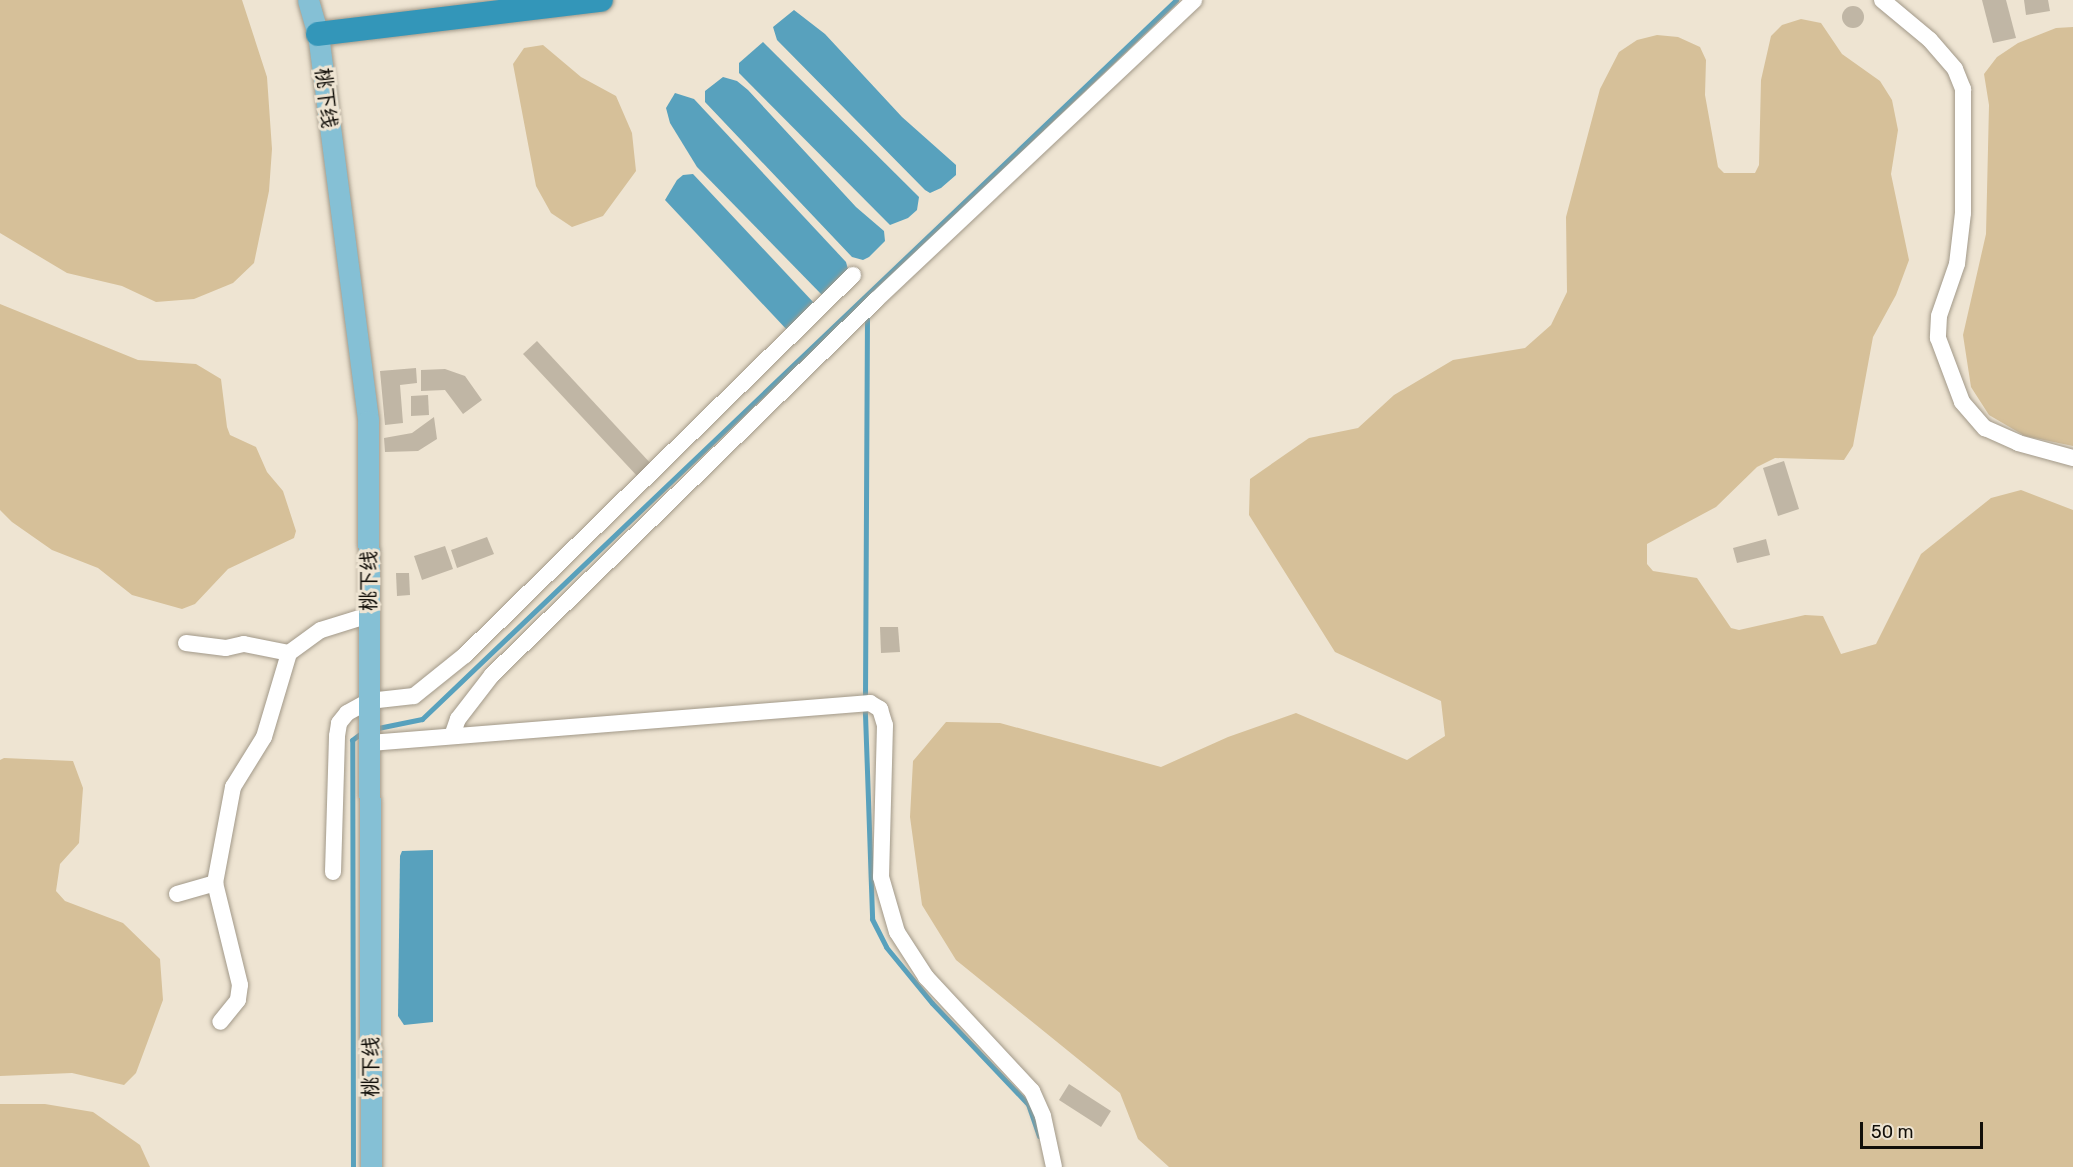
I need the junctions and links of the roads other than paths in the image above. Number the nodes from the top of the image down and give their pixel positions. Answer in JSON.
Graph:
{"nodes":[{"id":1,"x":308,"y":0,"type":"edge"},
{"id":2,"x":601,"y":0,"type":"edge"},
{"id":3,"x":1194,"y":0,"type":"edge"},
{"id":4,"x":1882,"y":0,"type":"edge"},
{"id":5,"x":318,"y":34,"type":"junction"},
{"id":6,"x":853,"y":275,"type":"dead end"},
{"id":7,"x":2073,"y":458,"type":"edge"},
{"id":8,"x":369,"y":615,"type":"junction"},
{"id":9,"x":186,"y":643,"type":"dead end"},
{"id":10,"x":289,"y":653,"type":"junction"},
{"id":11,"x":369,"y":701,"type":"junction"},
{"id":12,"x":452,"y":736,"type":"junction"},
{"id":13,"x":370,"y":743,"type":"junction"},
{"id":14,"x":333,"y":872,"type":"dead end"},
{"id":15,"x":215,"y":883,"type":"junction"},
{"id":16,"x":177,"y":894,"type":"dead end"},
{"id":17,"x":220,"y":1022,"type":"dead end"},
{"id":18,"x":371,"y":1167,"type":"edge"},
{"id":19,"x":1054,"y":1167,"type":"edge"}],
"edges":[{"from":1,"to":5,"type":"main road","name":"桃下线"},
{"from":2,"to":5,"type":"highway"},
{"from":3,"to":12,"type":"street"},
{"from":4,"to":7,"type":"street"},
{"from":5,"to":8,"type":"main road","name":"桃下线"},
{"from":6,"to":11,"type":"street"},
{"from":8,"to":10,"type":"street"},
{"from":8,"to":11,"type":"main road","name":"桃下线"},
{"from":9,"to":10,"type":"street"},
{"from":10,"to":15,"type":"street"},
{"from":11,"to":13,"type":"main road","name":"桃下线"},
{"from":11,"to":14,"type":"street"},
{"from":12,"to":13,"type":"street"},
{"from":12,"to":19,"type":"street"},
{"from":13,"to":18,"type":"main road","name":"桃下线"},
{"from":15,"to":16,"type":"street"},
{"from":15,"to":17,"type":"street"}]}
